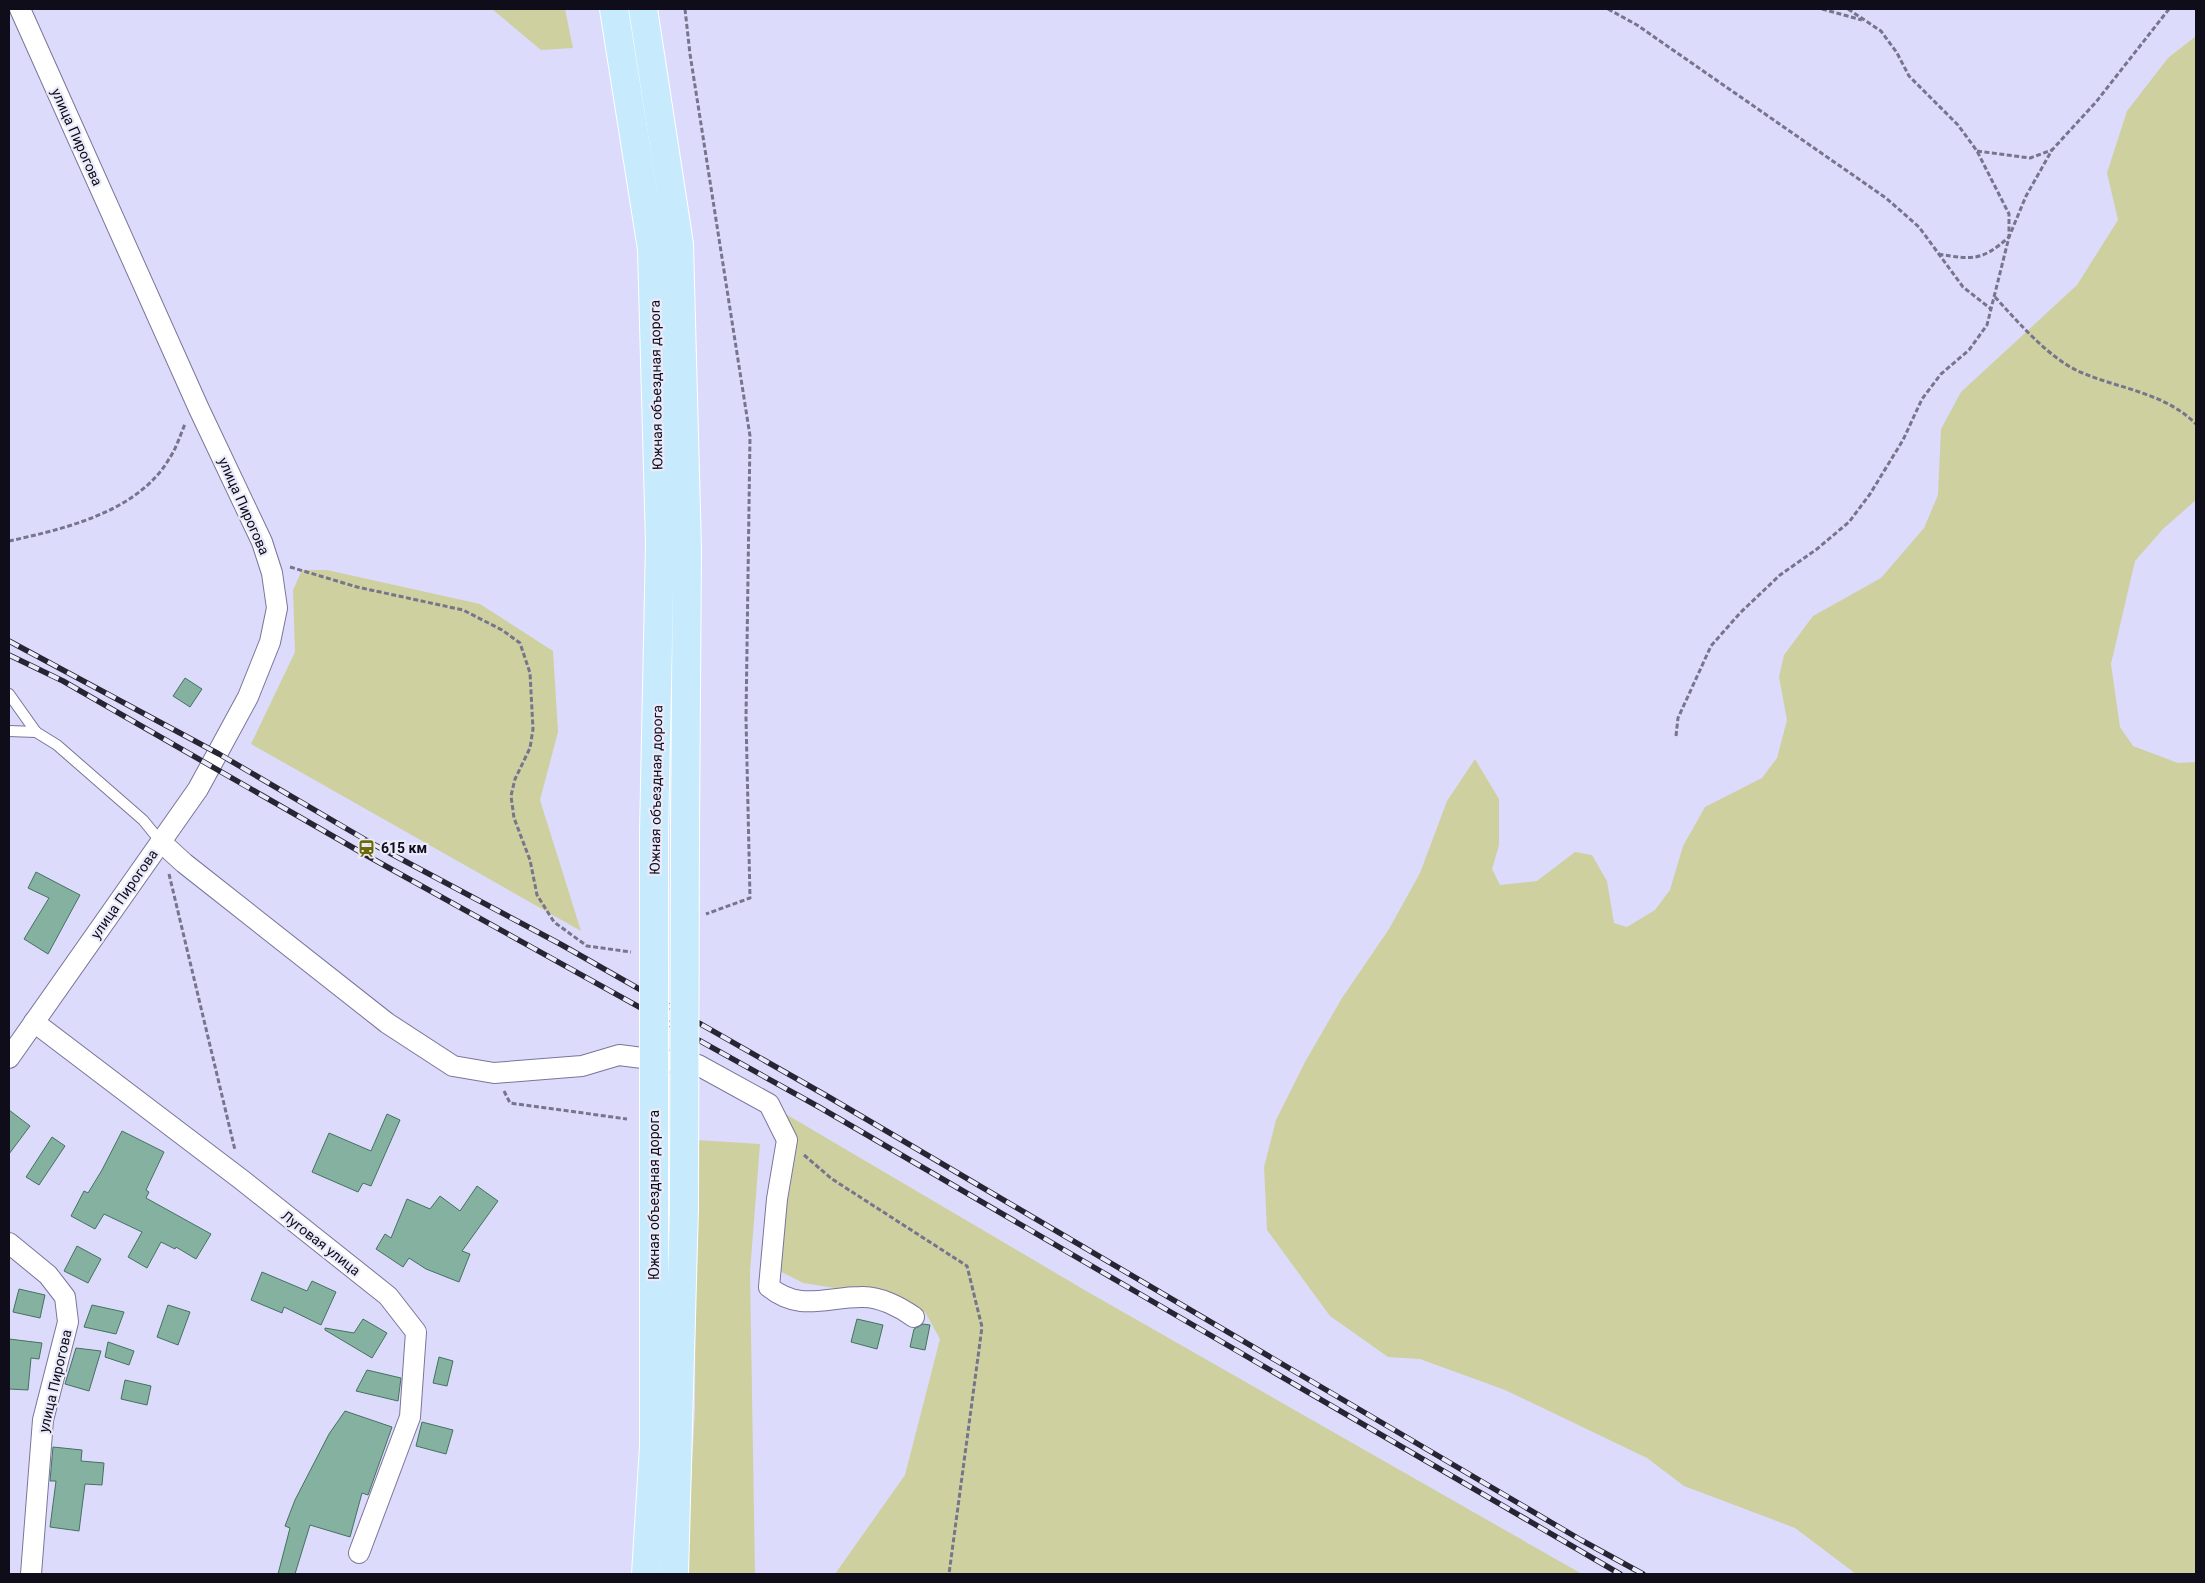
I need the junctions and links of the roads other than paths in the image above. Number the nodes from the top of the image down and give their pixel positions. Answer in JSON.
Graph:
{"nodes":[{"id":1,"x":20,"y":9,"type":"edge"},
{"id":2,"x":614,"y":9,"type":"edge"},
{"id":3,"x":643,"y":9,"type":"edge"},
{"id":4,"x":9,"y":694,"type":"edge"},
{"id":5,"x":9,"y":731,"type":"edge"},
{"id":6,"x":36,"y":732,"type":"junction"},
{"id":7,"x":161,"y":842,"type":"junction"},
{"id":8,"x":34,"y":1022,"type":"junction"},
{"id":9,"x":9,"y":1058,"type":"edge"},
{"id":10,"x":9,"y":1243,"type":"edge"},
{"id":11,"x":914,"y":1317,"type":"dead end"},
{"id":12,"x":359,"y":1554,"type":"dead end"},
{"id":13,"x":31,"y":1574,"type":"edge"},
{"id":14,"x":646,"y":1574,"type":"edge"},
{"id":15,"x":674,"y":1574,"type":"edge"}],
"edges":[{"from":1,"to":7,"type":"street","name":"улица Пирогова"},
{"from":2,"to":14,"type":"main road","name":"Южная объездная дорога","bridge":true},
{"from":3,"to":15,"type":"main road","name":"Южная объездная дорога","bridge":true},
{"from":4,"to":6,"type":"lane"},
{"from":5,"to":6,"type":"lane"},
{"from":6,"to":7,"type":"lane"},
{"from":7,"to":8,"type":"street","name":"улица Пирогова"},
{"from":7,"to":11,"type":"street"},
{"from":8,"to":9,"type":"street","name":"улица Пирогова"},
{"from":8,"to":12,"type":"street","name":"Луговая улица"},
{"from":10,"to":13,"type":"street","name":"улица Пирогова"}]}
